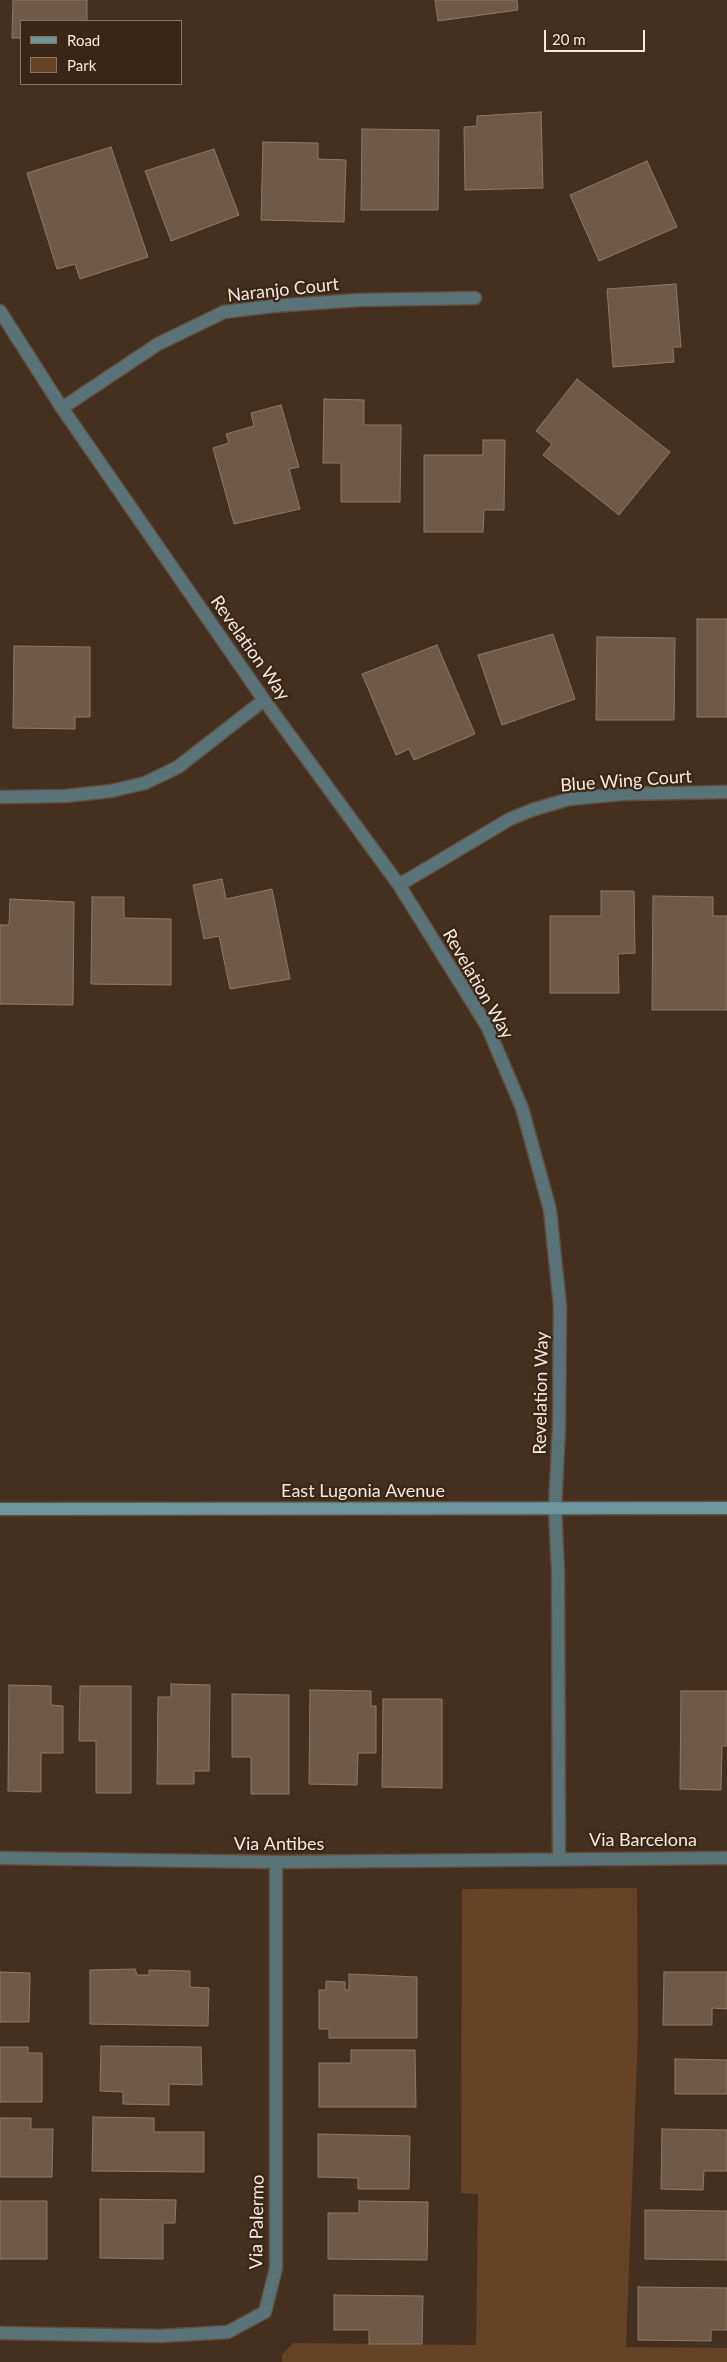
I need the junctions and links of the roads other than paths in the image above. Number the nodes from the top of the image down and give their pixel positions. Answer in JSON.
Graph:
{"nodes":[{"id":1,"x":475,"y":298,"type":"dead end"},
{"id":2,"x":0,"y":311,"type":"edge"},
{"id":3,"x":62,"y":408,"type":"junction"},
{"id":4,"x":264,"y":700,"type":"junction"},
{"id":5,"x":727,"y":792,"type":"edge"},
{"id":6,"x":0,"y":797,"type":"edge"},
{"id":7,"x":399,"y":885,"type":"junction"},
{"id":8,"x":555,"y":1508,"type":"junction"},
{"id":9,"x":727,"y":1508,"type":"edge"},
{"id":10,"x":0,"y":1510,"type":"edge"},
{"id":11,"x":0,"y":1858,"type":"edge"},
{"id":12,"x":559,"y":1858,"type":"junction"},
{"id":13,"x":727,"y":1858,"type":"edge"},
{"id":14,"x":276,"y":1862,"type":"junction"},
{"id":15,"x":0,"y":2334,"type":"edge"}],
"edges":[{"from":1,"to":3,"type":"street","name":"Naranjo Court"},
{"from":2,"to":3,"type":"street","name":"Revelation Way"},
{"from":3,"to":4,"type":"street","name":"Revelation Way"},
{"from":4,"to":6,"type":"street"},
{"from":4,"to":7,"type":"street","name":"Revelation Way"},
{"from":5,"to":7,"type":"street","name":"Blue Wing Court"},
{"from":7,"to":8,"type":"street","name":"Revelation Way"},
{"from":8,"to":9,"type":"main road","name":"East Lugonia Avenue"},
{"from":8,"to":10,"type":"main road","name":"East Lugonia Avenue"},
{"from":8,"to":12,"type":"street","name":"Revelation Way"},
{"from":11,"to":14,"type":"street","name":"Via Antibes"},
{"from":12,"to":13,"type":"street","name":"Via Barcelona"},
{"from":12,"to":14,"type":"street","name":"Via Antibes"},
{"from":14,"to":15,"type":"street","name":"Via Palermo"}]}
